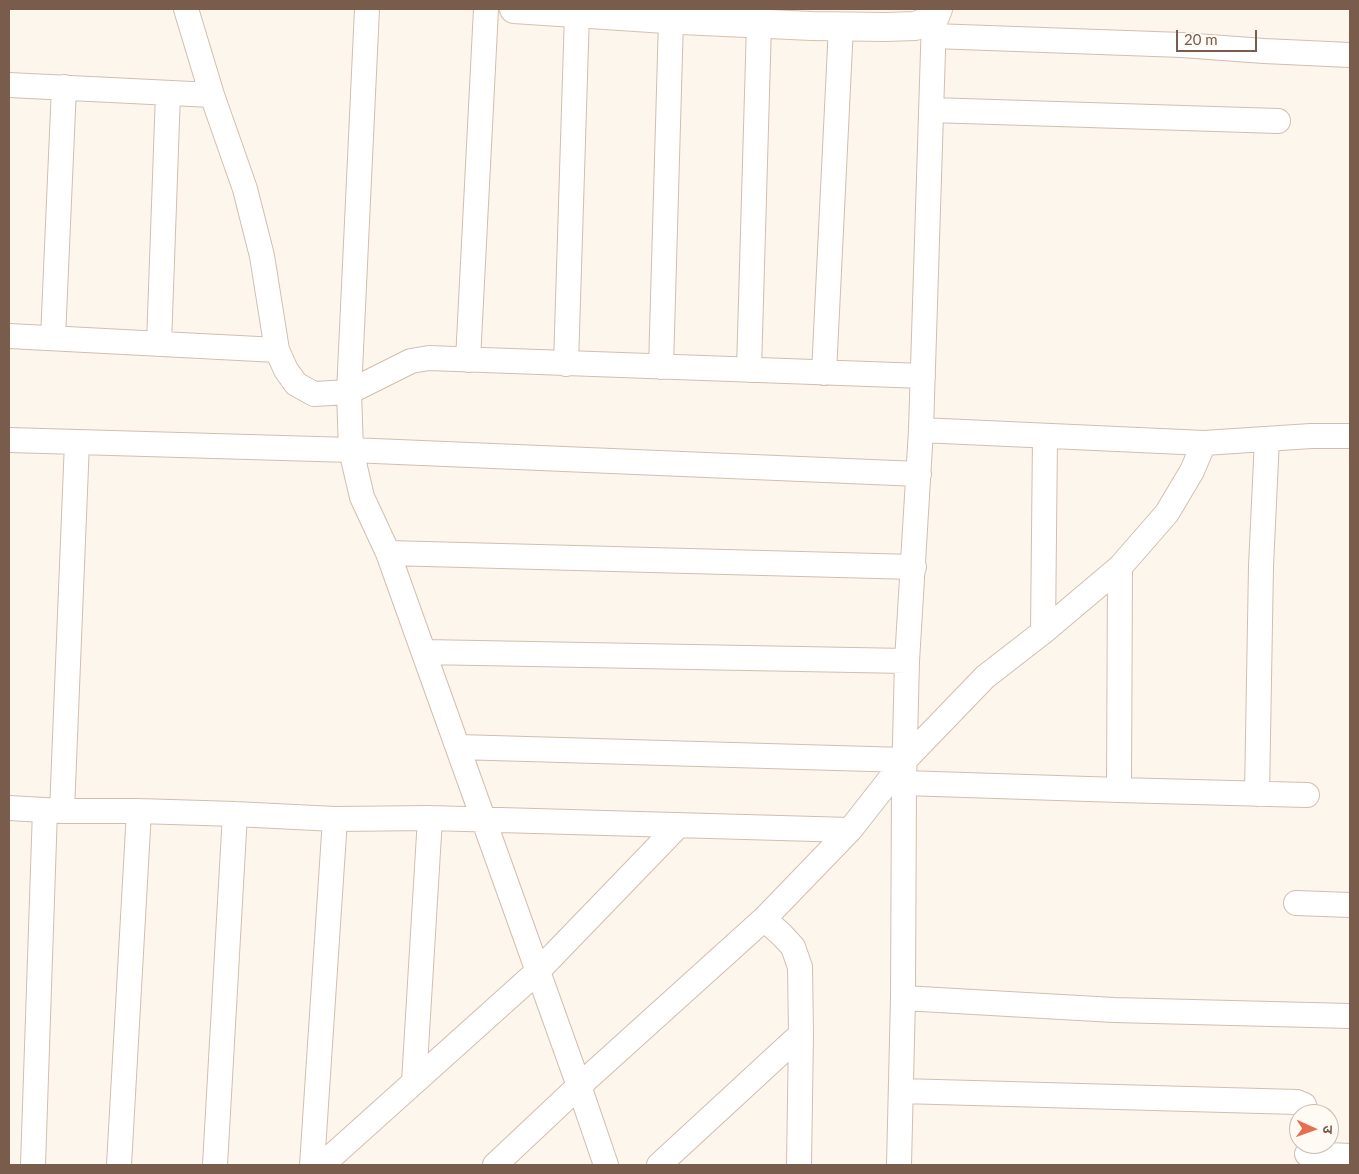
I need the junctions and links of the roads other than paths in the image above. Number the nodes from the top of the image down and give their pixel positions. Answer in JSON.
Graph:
{"nodes":[{"id":1,"x":186,"y":9,"type":"edge"},
{"id":2,"x":367,"y":9,"type":"edge"},
{"id":3,"x":486,"y":9,"type":"edge"},
{"id":4,"x":514,"y":9,"type":"edge"},
{"id":5,"x":585,"y":12,"type":"edge"},
{"id":6,"x":678,"y":16,"type":"edge"},
{"id":7,"x":935,"y":21,"type":"edge"},
{"id":8,"x":759,"y":24,"type":"junction"},
{"id":9,"x":841,"y":26,"type":"junction"},
{"id":10,"x":1350,"y":55,"type":"edge"},
{"id":11,"x":9,"y":85,"type":"edge"},
{"id":12,"x":64,"y":87,"type":"junction"},
{"id":13,"x":168,"y":93,"type":"junction"},
{"id":14,"x":212,"y":94,"type":"junction"},
{"id":15,"x":931,"y":110,"type":"junction"},
{"id":16,"x":1278,"y":121,"type":"dead end"},
{"id":17,"x":9,"y":336,"type":"edge"},
{"id":18,"x":53,"y":338,"type":"junction"},
{"id":19,"x":159,"y":344,"type":"junction"},
{"id":20,"x":276,"y":350,"type":"junction"},
{"id":21,"x":468,"y":360,"type":"junction"},
{"id":22,"x":566,"y":364,"type":"junction"},
{"id":23,"x":661,"y":367,"type":"junction"},
{"id":24,"x":749,"y":370,"type":"junction"},
{"id":25,"x":824,"y":373,"type":"junction"},
{"id":26,"x":923,"y":376,"type":"junction"},
{"id":27,"x":349,"y":392,"type":"junction"},
{"id":28,"x":922,"y":430,"type":"junction"},
{"id":29,"x":1045,"y":436,"type":"junction"},
{"id":30,"x":1350,"y":436,"type":"edge"},
{"id":31,"x":1268,"y":439,"type":"junction"},
{"id":32,"x":9,"y":440,"type":"edge"},
{"id":33,"x":77,"y":442,"type":"junction"},
{"id":34,"x":1204,"y":443,"type":"junction"},
{"id":35,"x":351,"y":450,"type":"junction"},
{"id":36,"x":919,"y":474,"type":"junction"},
{"id":37,"x":388,"y":553,"type":"junction"},
{"id":38,"x":914,"y":567,"type":"junction"},
{"id":39,"x":1120,"y":567,"type":"junction"},
{"id":40,"x":1042,"y":632,"type":"junction"},
{"id":41,"x":424,"y":652,"type":"junction"},
{"id":42,"x":907,"y":661,"type":"junction"},
{"id":43,"x":458,"y":747,"type":"junction"},
{"id":44,"x":905,"y":760,"type":"junction"},
{"id":45,"x":904,"y":783,"type":"junction"},
{"id":46,"x":1119,"y":790,"type":"junction"},
{"id":47,"x":1257,"y":794,"type":"junction"},
{"id":48,"x":1306,"y":795,"type":"dead end"},
{"id":49,"x":9,"y":808,"type":"edge"},
{"id":50,"x":53,"y":810,"type":"junction"},
{"id":51,"x":140,"y":811,"type":"junction"},
{"id":52,"x":235,"y":814,"type":"junction"},
{"id":53,"x":430,"y":818,"type":"junction"},
{"id":54,"x":335,"y":819,"type":"junction"},
{"id":55,"x":484,"y":819,"type":"junction"},
{"id":56,"x":679,"y":825,"type":"junction"},
{"id":57,"x":850,"y":830,"type":"junction"},
{"id":58,"x":1296,"y":904,"type":"dead end"},
{"id":59,"x":1350,"y":905,"type":"edge"},
{"id":60,"x":764,"y":919,"type":"junction"},
{"id":61,"x":538,"y":971,"type":"junction"},
{"id":62,"x":903,"y":998,"type":"junction"},
{"id":63,"x":1350,"y":1016,"type":"edge"},
{"id":64,"x":801,"y":1034,"type":"junction"},
{"id":65,"x":414,"y":1082,"type":"junction"},
{"id":66,"x":579,"y":1086,"type":"junction"},
{"id":67,"x":901,"y":1091,"type":"junction"},
{"id":68,"x":1302,"y":1104,"type":"edge"},
{"id":69,"x":1307,"y":1154,"type":"edge"},
{"id":70,"x":1350,"y":1156,"type":"edge"},
{"id":71,"x":33,"y":1165,"type":"edge"},
{"id":72,"x":119,"y":1165,"type":"edge"},
{"id":73,"x":215,"y":1165,"type":"edge"},
{"id":74,"x":312,"y":1165,"type":"edge"},
{"id":75,"x":322,"y":1165,"type":"edge"},
{"id":76,"x":495,"y":1165,"type":"edge"},
{"id":77,"x":606,"y":1165,"type":"edge"},
{"id":78,"x":659,"y":1165,"type":"edge"},
{"id":79,"x":799,"y":1165,"type":"edge"},
{"id":80,"x":899,"y":1165,"type":"edge"}],
"edges":[{"from":1,"to":14,"type":"street"},
{"from":2,"to":27,"type":"street"},
{"from":3,"to":21,"type":"street"},
{"from":4,"to":5,"type":"street"},
{"from":5,"to":6,"type":"street"},
{"from":5,"to":22,"type":"street"},
{"from":6,"to":8,"type":"street"},
{"from":6,"to":23,"type":"street"},
{"from":7,"to":9,"type":"street"},
{"from":7,"to":10,"type":"street"},
{"from":7,"to":15,"type":"street"},
{"from":8,"to":9,"type":"street"},
{"from":8,"to":24,"type":"street"},
{"from":9,"to":25,"type":"street"},
{"from":11,"to":12,"type":"street"},
{"from":12,"to":13,"type":"street"},
{"from":12,"to":18,"type":"street"},
{"from":13,"to":14,"type":"street"},
{"from":13,"to":19,"type":"street"},
{"from":14,"to":20,"type":"street"},
{"from":15,"to":16,"type":"street"},
{"from":15,"to":26,"type":"street"},
{"from":17,"to":18,"type":"street"},
{"from":18,"to":19,"type":"street"},
{"from":19,"to":20,"type":"street"},
{"from":20,"to":27,"type":"street"},
{"from":21,"to":22,"type":"street"},
{"from":21,"to":27,"type":"street"},
{"from":22,"to":23,"type":"street"},
{"from":23,"to":24,"type":"street"},
{"from":24,"to":25,"type":"street"},
{"from":25,"to":26,"type":"street"},
{"from":26,"to":28,"type":"street"},
{"from":27,"to":35,"type":"street"},
{"from":28,"to":29,"type":"street"},
{"from":28,"to":36,"type":"street"},
{"from":29,"to":34,"type":"street"},
{"from":29,"to":40,"type":"street"},
{"from":30,"to":31,"type":"street"},
{"from":31,"to":34,"type":"street"},
{"from":31,"to":47,"type":"street"},
{"from":32,"to":33,"type":"street"},
{"from":33,"to":35,"type":"street"},
{"from":33,"to":50,"type":"street"},
{"from":34,"to":39,"type":"street"},
{"from":35,"to":36,"type":"street"},
{"from":35,"to":37,"type":"street"},
{"from":36,"to":38,"type":"street"},
{"from":37,"to":38,"type":"street"},
{"from":37,"to":41,"type":"street"},
{"from":38,"to":42,"type":"street"},
{"from":39,"to":40,"type":"street"},
{"from":39,"to":46,"type":"street"},
{"from":40,"to":44,"type":"street"},
{"from":41,"to":42,"type":"street"},
{"from":41,"to":43,"type":"street"},
{"from":42,"to":44,"type":"street"},
{"from":43,"to":44,"type":"street"},
{"from":43,"to":55,"type":"street"},
{"from":44,"to":45,"type":"street"},
{"from":44,"to":57,"type":"street"},
{"from":45,"to":46,"type":"street"},
{"from":45,"to":62,"type":"street"},
{"from":46,"to":47,"type":"street"},
{"from":47,"to":48,"type":"street"},
{"from":49,"to":50,"type":"street"},
{"from":50,"to":51,"type":"street"},
{"from":50,"to":71,"type":"street"},
{"from":51,"to":52,"type":"street"},
{"from":51,"to":72,"type":"street"},
{"from":52,"to":54,"type":"street"},
{"from":52,"to":73,"type":"street"},
{"from":53,"to":54,"type":"street"},
{"from":53,"to":55,"type":"street"},
{"from":53,"to":65,"type":"street"},
{"from":54,"to":74,"type":"street"},
{"from":55,"to":56,"type":"street"},
{"from":55,"to":61,"type":"street"},
{"from":56,"to":57,"type":"street"},
{"from":56,"to":61,"type":"street"},
{"from":57,"to":60,"type":"street"},
{"from":58,"to":59,"type":"street"},
{"from":60,"to":64,"type":"street"},
{"from":60,"to":66,"type":"street"},
{"from":61,"to":65,"type":"street"},
{"from":61,"to":66,"type":"street"},
{"from":62,"to":63,"type":"street"},
{"from":62,"to":67,"type":"street"},
{"from":64,"to":78,"type":"street"},
{"from":64,"to":79,"type":"street"},
{"from":65,"to":75,"type":"street"},
{"from":66,"to":76,"type":"street"},
{"from":66,"to":77,"type":"street"},
{"from":67,"to":68,"type":"street"},
{"from":67,"to":80,"type":"street"},
{"from":69,"to":70,"type":"street"}]}
